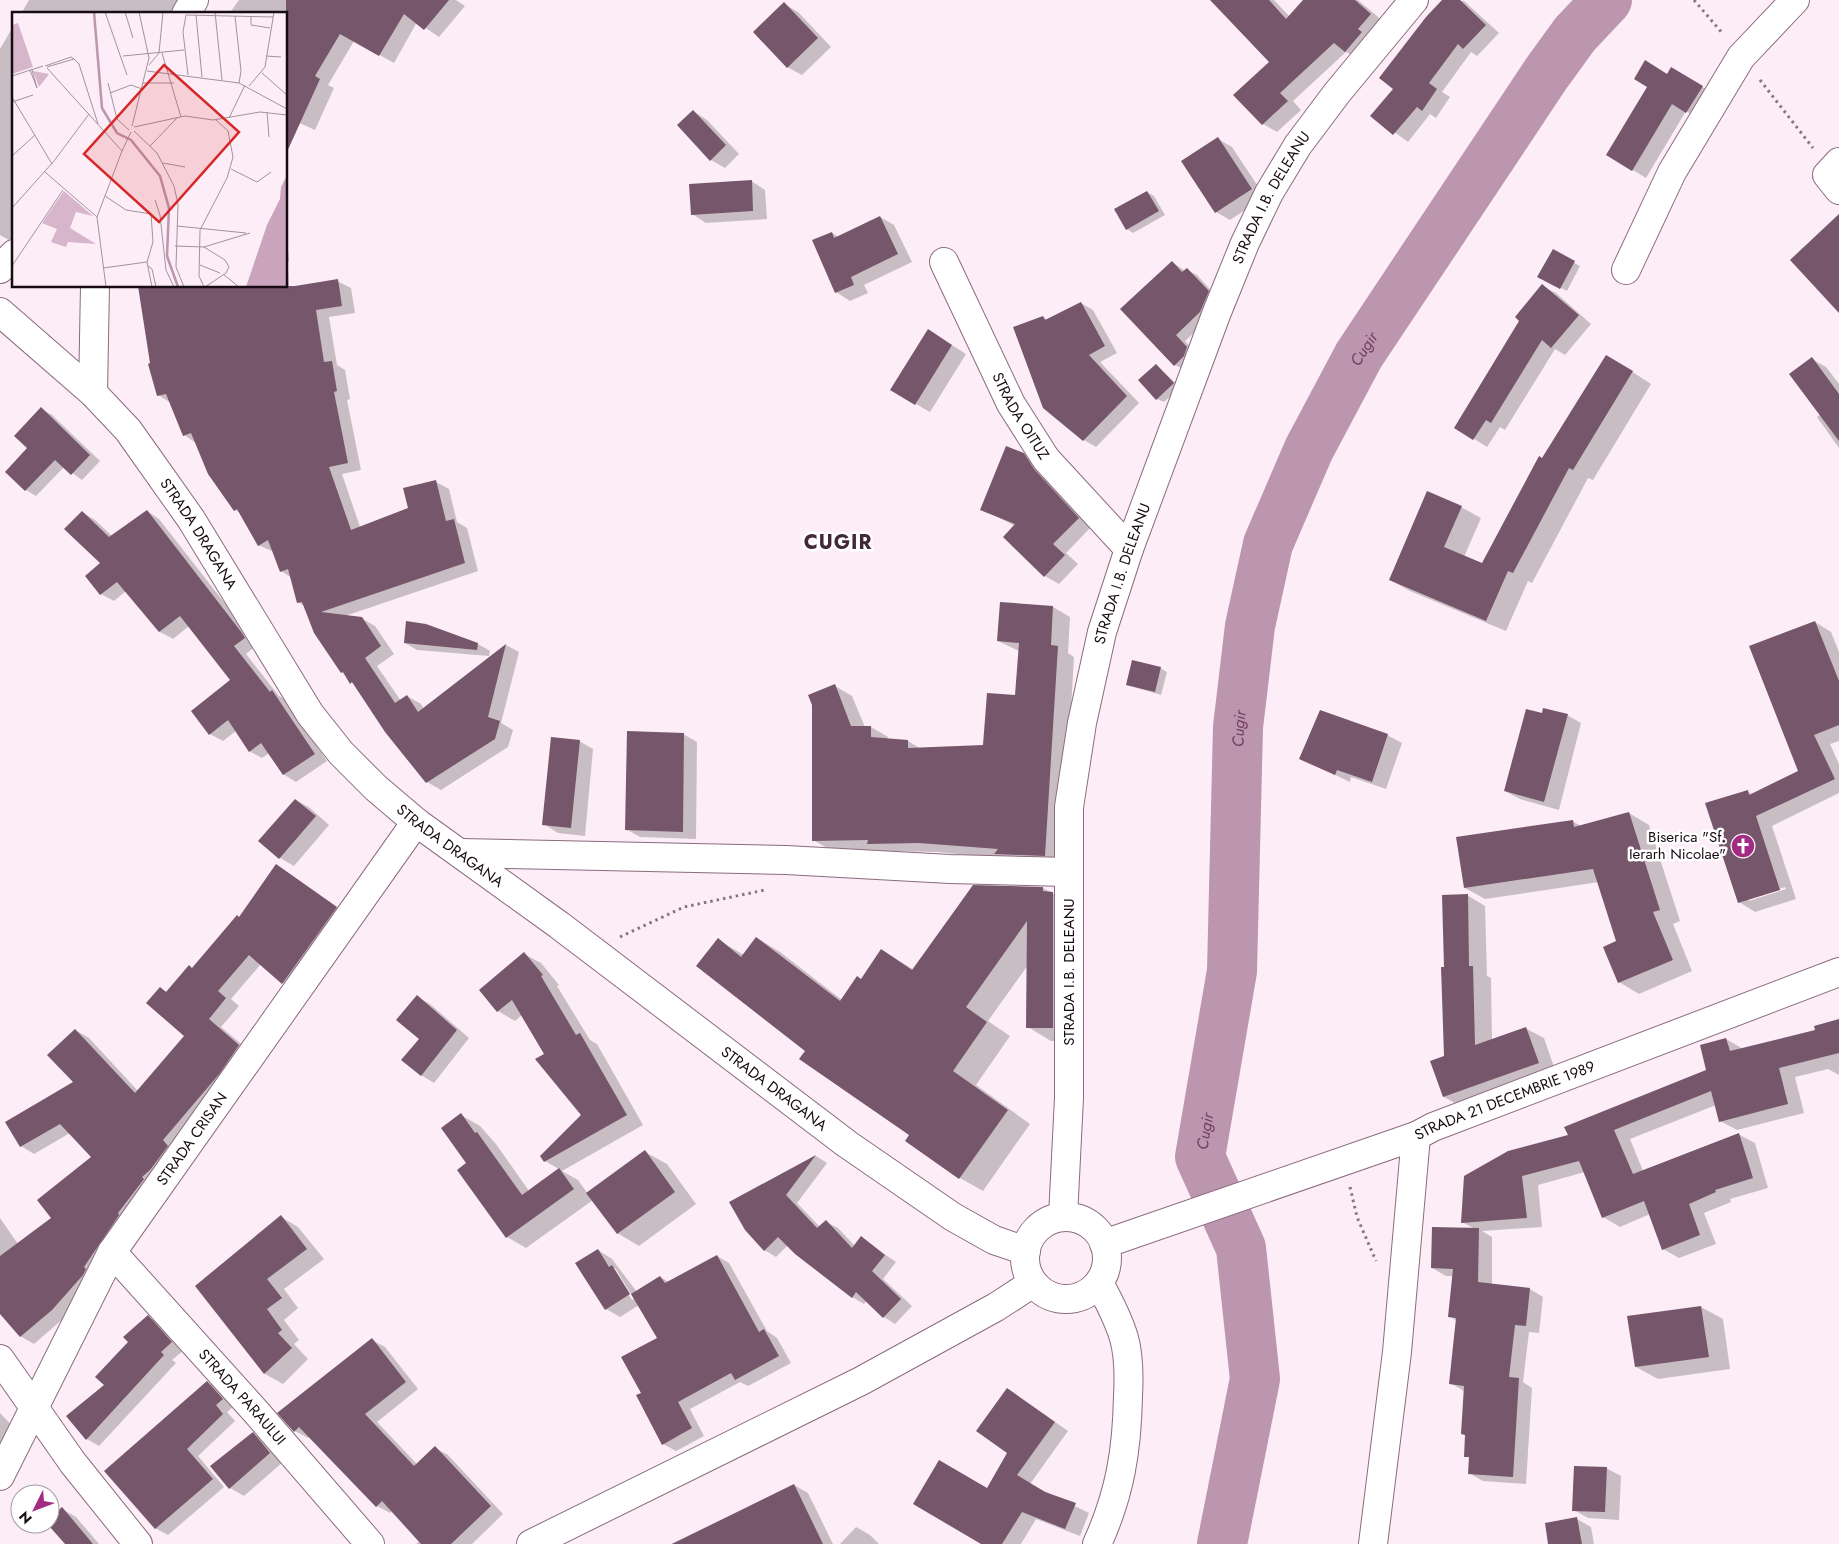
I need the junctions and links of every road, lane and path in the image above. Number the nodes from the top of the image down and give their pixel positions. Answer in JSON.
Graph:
{"nodes":[{"id":1,"x":194,"y":0,"type":"edge"},
{"id":2,"x":1414,"y":0,"type":"edge"},
{"id":3,"x":1694,"y":0,"type":"edge"},
{"id":4,"x":1795,"y":0,"type":"edge"},
{"id":5,"x":1706,"y":11,"type":"dead end"},
{"id":6,"x":187,"y":12,"type":"edge"},
{"id":7,"x":1741,"y":57,"type":"junction"},
{"id":8,"x":1811,"y":144,"type":"dead end"},
{"id":9,"x":12,"y":256,"type":"edge"},
{"id":10,"x":944,"y":262,"type":"dead end"},
{"id":11,"x":0,"y":269,"type":"edge"},
{"id":12,"x":1626,"y":270,"type":"dead end"},
{"id":13,"x":95,"y":288,"type":"edge"},
{"id":14,"x":0,"y":312,"type":"edge"},
{"id":15,"x":93,"y":393,"type":"junction"},
{"id":16,"x":1129,"y":549,"type":"junction"},
{"id":17,"x":416,"y":822,"type":"junction"},
{"id":18,"x":461,"y":853,"type":"junction"},
{"id":19,"x":1069,"y":872,"type":"junction"},
{"id":20,"x":774,"y":888,"type":"dead end"},
{"id":21,"x":592,"y":950,"type":"junction"},
{"id":22,"x":1839,"y":972,"type":"edge"},
{"id":23,"x":1416,"y":1136,"type":"junction"},
{"id":24,"x":1343,"y":1160,"type":"junction"},
{"id":25,"x":1063,"y":1217,"type":"junction"},
{"id":26,"x":1104,"y":1244,"type":"junction"},
{"id":27,"x":1026,"y":1250,"type":"junction"},
{"id":28,"x":112,"y":1252,"type":"junction"},
{"id":29,"x":1379,"y":1270,"type":"dead end"},
{"id":30,"x":1033,"y":1283,"type":"junction"},
{"id":31,"x":1099,"y":1283,"type":"junction"},
{"id":32,"x":0,"y":1359,"type":"edge"},
{"id":33,"x":34,"y":1410,"type":"junction"},
{"id":34,"x":0,"y":1476,"type":"edge"},
{"id":35,"x":138,"y":1544,"type":"edge"},
{"id":36,"x":370,"y":1544,"type":"edge"},
{"id":37,"x":531,"y":1544,"type":"edge"},
{"id":38,"x":1097,"y":1544,"type":"edge"},
{"id":39,"x":1373,"y":1544,"type":"edge"}],
"edges":[{"from":1,"to":6,"type":"street"},
{"from":2,"to":16,"type":"street","name":"STRADA I.B. DELEANU"},
{"from":3,"to":5,"type":"path"},
{"from":4,"to":7,"type":"street"},
{"from":7,"to":8,"type":"path"},
{"from":7,"to":12,"type":"street"},
{"from":9,"to":11,"type":"street"},
{"from":10,"to":16,"type":"street","name":"STRADA OITUZ"},
{"from":13,"to":15,"type":"street"},
{"from":14,"to":15,"type":"street","name":"STRADA DRAGANA"},
{"from":15,"to":17,"type":"street","name":"STRADA DRAGANA"},
{"from":16,"to":19,"type":"street","name":"STRADA I.B. DELEANU"},
{"from":17,"to":18,"type":"street","name":"STRADA DRAGANA"},
{"from":17,"to":28,"type":"street","name":"STRADA CRISAN"},
{"from":18,"to":19,"type":"street"},
{"from":18,"to":21,"type":"street","name":"STRADA DRAGANA"},
{"from":19,"to":25,"type":"street","name":"STRADA I.B. DELEANU"},
{"from":20,"to":21,"type":"path"},
{"from":21,"to":27,"type":"street","name":"STRADA DRAGANA"},
{"from":22,"to":23,"type":"street","name":"STRADA 21 DECEMBRIE 1989"},
{"from":23,"to":24,"type":"street"},
{"from":23,"to":39,"type":"street","name":"STRADA 21 DECEMBRIE 1989"},
{"from":24,"to":26,"type":"street"},
{"from":24,"to":29,"type":"path"},
{"from":25,"to":26,"type":"street"},
{"from":25,"to":27,"type":"street"},
{"from":26,"to":31,"type":"street"},
{"from":27,"to":30,"type":"street"},
{"from":28,"to":33,"type":"street","name":"STRADA CRISAN"},
{"from":28,"to":36,"type":"street","name":"STRADA PARAULUI"},
{"from":30,"to":31,"type":"street"},
{"from":30,"to":37,"type":"street"},
{"from":31,"to":38,"type":"street"},
{"from":32,"to":33,"type":"street"},
{"from":33,"to":34,"type":"street","name":"STRADA CRISAN"},
{"from":33,"to":35,"type":"street"}]}
